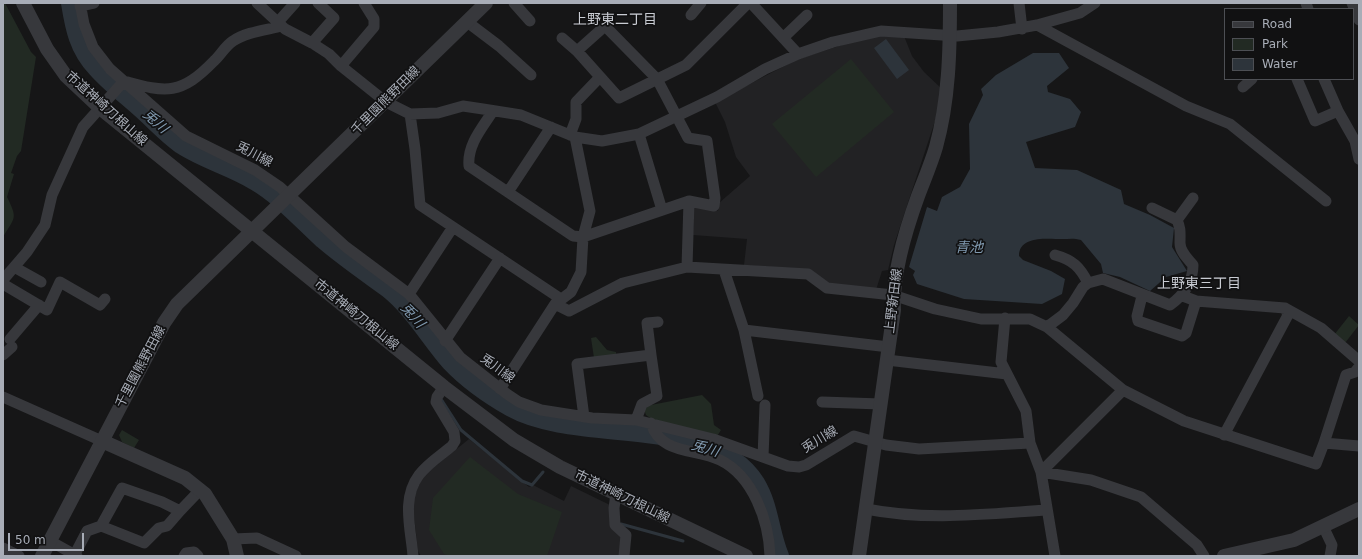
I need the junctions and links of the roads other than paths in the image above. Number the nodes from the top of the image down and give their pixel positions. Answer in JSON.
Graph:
{"nodes":[{"id":1,"x":23,"y":3,"type":"edge"},
{"id":2,"x":94,"y":3,"type":"edge"},
{"id":3,"x":257,"y":3,"type":"edge"},
{"id":4,"x":295,"y":3,"type":"edge"},
{"id":5,"x":318,"y":3,"type":"edge"},
{"id":6,"x":364,"y":3,"type":"edge"},
{"id":7,"x":486,"y":3,"type":"edge"},
{"id":8,"x":514,"y":3,"type":"edge"},
{"id":9,"x":701,"y":3,"type":"edge"},
{"id":10,"x":748,"y":3,"type":"edge"},
{"id":11,"x":751,"y":3,"type":"edge"},
{"id":12,"x":950,"y":3,"type":"edge"},
{"id":13,"x":1019,"y":3,"type":"edge"},
{"id":14,"x":1095,"y":3,"type":"edge"},
{"id":15,"x":1352,"y":3,"type":"edge"},
{"id":16,"x":80,"y":4,"type":"edge"},
{"id":17,"x":691,"y":15,"type":"dead end"},
{"id":18,"x":807,"y":15,"type":"dead end"},
{"id":19,"x":1359,"y":20,"type":"edge"},
{"id":20,"x":466,"y":21,"type":"junction"},
{"id":21,"x":530,"y":21,"type":"dead end"},
{"id":22,"x":280,"y":24,"type":"junction"},
{"id":23,"x":1037,"y":25,"type":"junction"},
{"id":24,"x":1022,"y":29,"type":"junction"},
{"id":25,"x":950,"y":36,"type":"junction"},
{"id":26,"x":562,"y":38,"type":"dead end"},
{"id":27,"x":783,"y":38,"type":"junction"},
{"id":28,"x":312,"y":43,"type":"junction"},
{"id":29,"x":577,"y":51,"type":"junction"},
{"id":30,"x":798,"y":54,"type":"junction"},
{"id":31,"x":341,"y":66,"type":"junction"},
{"id":32,"x":531,"y":75,"type":"dead end"},
{"id":33,"x":600,"y":77,"type":"junction"},
{"id":34,"x":657,"y":79,"type":"junction"},
{"id":35,"x":1251,"y":80,"type":"edge"},
{"id":36,"x":1297,"y":80,"type":"edge"},
{"id":37,"x":1324,"y":80,"type":"edge"},
{"id":38,"x":120,"y":86,"type":"junction"},
{"id":39,"x":1243,"y":87,"type":"dead end"},
{"id":40,"x":386,"y":102,"type":"junction"},
{"id":41,"x":100,"y":108,"type":"junction"},
{"id":42,"x":493,"y":111,"type":"junction"},
{"id":43,"x":1338,"y":111,"type":"junction"},
{"id":44,"x":410,"y":114,"type":"junction"},
{"id":45,"x":676,"y":117,"type":"junction"},
{"id":46,"x":551,"y":127,"type":"junction"},
{"id":47,"x":639,"y":134,"type":"junction"},
{"id":48,"x":573,"y":136,"type":"junction"},
{"id":49,"x":1359,"y":159,"type":"edge"},
{"id":50,"x":508,"y":192,"type":"junction"},
{"id":51,"x":1193,"y":198,"type":"dead end"},
{"id":52,"x":284,"y":200,"type":"junction"},
{"id":53,"x":689,"y":201,"type":"junction"},
{"id":54,"x":1326,"y":201,"type":"dead end"},
{"id":55,"x":1152,"y":208,"type":"dead end"},
{"id":56,"x":662,"y":210,"type":"junction"},
{"id":57,"x":1177,"y":220,"type":"junction"},
{"id":58,"x":453,"y":227,"type":"junction"},
{"id":59,"x":252,"y":231,"type":"junction"},
{"id":60,"x":583,"y":237,"type":"junction"},
{"id":61,"x":1055,"y":255,"type":"dead end"},
{"id":62,"x":500,"y":258,"type":"junction"},
{"id":63,"x":14,"y":267,"type":"junction"},
{"id":64,"x":687,"y":267,"type":"junction"},
{"id":65,"x":724,"y":270,"type":"junction"},
{"id":66,"x":3,"y":280,"type":"edge"},
{"id":67,"x":40,"y":282,"type":"dead end"},
{"id":68,"x":1088,"y":283,"type":"junction"},
{"id":69,"x":3,"y":284,"type":"edge"},
{"id":70,"x":571,"y":292,"type":"junction"},
{"id":71,"x":409,"y":294,"type":"junction"},
{"id":72,"x":893,"y":295,"type":"junction"},
{"id":73,"x":1142,"y":296,"type":"junction"},
{"id":74,"x":1183,"y":296,"type":"junction"},
{"id":75,"x":104,"y":299,"type":"dead end"},
{"id":76,"x":1196,"y":301,"type":"junction"},
{"id":77,"x":558,"y":302,"type":"junction"},
{"id":78,"x":584,"y":304,"type":"junction"},
{"id":79,"x":39,"y":305,"type":"junction"},
{"id":80,"x":1285,"y":308,"type":"junction"},
{"id":81,"x":1006,"y":318,"type":"junction"},
{"id":82,"x":658,"y":322,"type":"dead end"},
{"id":83,"x":1047,"y":327,"type":"junction"},
{"id":84,"x":744,"y":330,"type":"junction"},
{"id":85,"x":445,"y":341,"type":"junction"},
{"id":86,"x":888,"y":353,"type":"junction"},
{"id":87,"x":3,"y":354,"type":"edge"},
{"id":88,"x":651,"y":355,"type":"junction"},
{"id":89,"x":1359,"y":361,"type":"edge"},
{"id":90,"x":1358,"y":372,"type":"edge"},
{"id":91,"x":1007,"y":374,"type":"junction"},
{"id":92,"x":444,"y":387,"type":"junction"},
{"id":93,"x":500,"y":389,"type":"junction"},
{"id":94,"x":1123,"y":390,"type":"junction"},
{"id":95,"x":758,"y":396,"type":"dead end"},
{"id":96,"x":3,"y":397,"type":"edge"},
{"id":97,"x":822,"y":402,"type":"dead end"},
{"id":98,"x":881,"y":404,"type":"junction"},
{"id":99,"x":766,"y":405,"type":"dead end"},
{"id":100,"x":584,"y":417,"type":"junction"},
{"id":101,"x":636,"y":420,"type":"junction"},
{"id":102,"x":653,"y":428,"type":"junction"},
{"id":103,"x":1224,"y":435,"type":"junction"},
{"id":104,"x":102,"y":441,"type":"junction"},
{"id":105,"x":875,"y":442,"type":"junction"},
{"id":106,"x":1030,"y":443,"type":"junction"},
{"id":107,"x":1324,"y":443,"type":"junction"},
{"id":108,"x":1359,"y":446,"type":"edge"},
{"id":109,"x":763,"y":457,"type":"junction"},
{"id":110,"x":1042,"y":472,"type":"junction"},
{"id":111,"x":200,"y":490,"type":"junction"},
{"id":112,"x":616,"y":494,"type":"junction"},
{"id":113,"x":866,"y":509,"type":"junction"},
{"id":114,"x":1047,"y":510,"type":"junction"},
{"id":115,"x":1359,"y":510,"type":"edge"},
{"id":116,"x":180,"y":511,"type":"junction"},
{"id":117,"x":101,"y":526,"type":"junction"},
{"id":118,"x":1323,"y":526,"type":"junction"},
{"id":119,"x":233,"y":539,"type":"junction"},
{"id":120,"x":50,"y":541,"type":"junction"},
{"id":121,"x":3,"y":548,"type":"edge"},
{"id":122,"x":1269,"y":551,"type":"edge"},
{"id":123,"x":730,"y":553,"type":"edge"},
{"id":124,"x":76,"y":555,"type":"edge"},
{"id":125,"x":19,"y":556,"type":"edge"},
{"id":126,"x":42,"y":556,"type":"edge"},
{"id":127,"x":184,"y":556,"type":"edge"},
{"id":128,"x":198,"y":556,"type":"edge"},
{"id":129,"x":237,"y":556,"type":"edge"},
{"id":130,"x":296,"y":556,"type":"edge"},
{"id":131,"x":413,"y":556,"type":"edge"},
{"id":132,"x":624,"y":556,"type":"edge"},
{"id":133,"x":746,"y":556,"type":"edge"},
{"id":134,"x":770,"y":556,"type":"edge"},
{"id":135,"x":859,"y":556,"type":"edge"},
{"id":136,"x":1055,"y":556,"type":"edge"},
{"id":137,"x":1204,"y":556,"type":"edge"},
{"id":138,"x":1224,"y":556,"type":"edge"},
{"id":139,"x":1330,"y":556,"type":"edge"}],
"edges":[{"from":1,"to":41,"type":"street","name":"市道神崎刀根山線"},
{"from":2,"to":16,"type":"street"},
{"from":3,"to":22,"type":"street"},
{"from":4,"to":22,"type":"street"},
{"from":5,"to":28,"type":"street"},
{"from":6,"to":31,"type":"street"},
{"from":7,"to":20,"type":"street","name":"千里園熊野田線"},
{"from":8,"to":21,"type":"street"},
{"from":9,"to":17,"type":"street"},
{"from":10,"to":34,"type":"street"},
{"from":11,"to":27,"type":"street"},
{"from":12,"to":25,"type":"street","name":"上野新田線"},
{"from":13,"to":24,"type":"street"},
{"from":14,"to":23,"type":"street"},
{"from":15,"to":19,"type":"street"},
{"from":16,"to":38,"type":"street","name":"兎川線"},
{"from":18,"to":27,"type":"street"},
{"from":20,"to":32,"type":"street"},
{"from":20,"to":40,"type":"street","name":"千里園熊野田線"},
{"from":22,"to":28,"type":"street"},
{"from":22,"to":38,"type":"street"},
{"from":23,"to":24,"type":"street"},
{"from":23,"to":54,"type":"street"},
{"from":24,"to":25,"type":"street"},
{"from":25,"to":30,"type":"street"},
{"from":25,"to":72,"type":"street","name":"上野新田線"},
{"from":26,"to":29,"type":"street"},
{"from":27,"to":30,"type":"street"},
{"from":28,"to":31,"type":"street"},
{"from":29,"to":33,"type":"street"},
{"from":29,"to":34,"type":"street"},
{"from":30,"to":45,"type":"street"},
{"from":31,"to":40,"type":"street"},
{"from":33,"to":34,"type":"street"},
{"from":33,"to":48,"type":"street"},
{"from":34,"to":45,"type":"street"},
{"from":35,"to":39,"type":"street"},
{"from":36,"to":43,"type":"street"},
{"from":37,"to":43,"type":"street"},
{"from":38,"to":41,"type":"street"},
{"from":38,"to":52,"type":"street","name":"兎川線"},
{"from":40,"to":44,"type":"street"},
{"from":40,"to":52,"type":"street","name":"千里園熊野田線"},
{"from":41,"to":59,"type":"street","name":"市道神崎刀根山線"},
{"from":41,"to":63,"type":"street"},
{"from":42,"to":44,"type":"street"},
{"from":42,"to":46,"type":"street"},
{"from":42,"to":50,"type":"street"},
{"from":43,"to":49,"type":"street"},
{"from":44,"to":58,"type":"street"},
{"from":45,"to":47,"type":"street"},
{"from":45,"to":53,"type":"street"},
{"from":46,"to":48,"type":"street"},
{"from":46,"to":50,"type":"street"},
{"from":47,"to":48,"type":"street"},
{"from":47,"to":56,"type":"street"},
{"from":48,"to":60,"type":"street"},
{"from":50,"to":60,"type":"street"},
{"from":51,"to":57,"type":"street"},
{"from":52,"to":59,"type":"street","name":"千里園熊野田線"},
{"from":52,"to":71,"type":"street","name":"兎川線"},
{"from":53,"to":56,"type":"street"},
{"from":53,"to":64,"type":"street"},
{"from":55,"to":57,"type":"street"},
{"from":56,"to":60,"type":"street"},
{"from":57,"to":74,"type":"street"},
{"from":58,"to":62,"type":"street"},
{"from":58,"to":71,"type":"street"},
{"from":59,"to":92,"type":"street","name":"市道神崎刀根山線"},
{"from":59,"to":104,"type":"street","name":"千里園熊野田線"},
{"from":60,"to":70,"type":"street"},
{"from":61,"to":68,"type":"street"},
{"from":62,"to":77,"type":"street"},
{"from":62,"to":85,"type":"street"},
{"from":63,"to":66,"type":"street"},
{"from":63,"to":67,"type":"street"},
{"from":64,"to":65,"type":"street"},
{"from":64,"to":78,"type":"street"},
{"from":65,"to":72,"type":"street"},
{"from":65,"to":84,"type":"street"},
{"from":68,"to":73,"type":"street"},
{"from":68,"to":83,"type":"street"},
{"from":69,"to":79,"type":"street"},
{"from":70,"to":77,"type":"street"},
{"from":70,"to":78,"type":"street"},
{"from":71,"to":85,"type":"street","name":"兎川線"},
{"from":72,"to":81,"type":"street"},
{"from":72,"to":86,"type":"street","name":"上野新田線"},
{"from":73,"to":74,"type":"street"},
{"from":73,"to":76,"type":"street"},
{"from":74,"to":76,"type":"street"},
{"from":75,"to":79,"type":"street"},
{"from":76,"to":80,"type":"street"},
{"from":77,"to":78,"type":"street"},
{"from":77,"to":93,"type":"street"},
{"from":79,"to":87,"type":"street"},
{"from":80,"to":89,"type":"street"},
{"from":80,"to":103,"type":"street"},
{"from":81,"to":83,"type":"street"},
{"from":81,"to":91,"type":"street"},
{"from":82,"to":88,"type":"street"},
{"from":83,"to":94,"type":"street"},
{"from":84,"to":86,"type":"street"},
{"from":84,"to":95,"type":"street"},
{"from":85,"to":93,"type":"street","name":"兎川線"},
{"from":86,"to":91,"type":"street"},
{"from":86,"to":98,"type":"street","name":"上野新田線"},
{"from":88,"to":100,"type":"street"},
{"from":88,"to":101,"type":"street"},
{"from":90,"to":107,"type":"street"},
{"from":91,"to":106,"type":"street"},
{"from":92,"to":112,"type":"street","name":"市道神崎刀根山線"},
{"from":92,"to":131,"type":"street"},
{"from":93,"to":100,"type":"street","name":"兎川線"},
{"from":94,"to":103,"type":"street"},
{"from":94,"to":110,"type":"street"},
{"from":96,"to":104,"type":"street"},
{"from":97,"to":98,"type":"street"},
{"from":98,"to":105,"type":"street","name":"上野新田線"},
{"from":99,"to":109,"type":"street"},
{"from":100,"to":101,"type":"street","name":"兎川線"},
{"from":101,"to":102,"type":"street","name":"兎川線"},
{"from":102,"to":109,"type":"street","name":"兎川線"},
{"from":102,"to":134,"type":"street"},
{"from":103,"to":107,"type":"street"},
{"from":104,"to":111,"type":"street"},
{"from":104,"to":120,"type":"street","name":"千里園熊野田線"},
{"from":105,"to":106,"type":"street","name":"兎川線"},
{"from":105,"to":109,"type":"street","name":"兎川線"},
{"from":105,"to":113,"type":"street","name":"上野新田線"},
{"from":106,"to":110,"type":"street"},
{"from":107,"to":108,"type":"street"},
{"from":110,"to":114,"type":"street"},
{"from":110,"to":137,"type":"street"},
{"from":111,"to":116,"type":"street"},
{"from":111,"to":119,"type":"street"},
{"from":112,"to":123,"type":"street","name":"市道神崎刀根山線"},
{"from":112,"to":132,"type":"street"},
{"from":113,"to":114,"type":"street"},
{"from":113,"to":135,"type":"street","name":"上野新田線"},
{"from":114,"to":136,"type":"street"},
{"from":115,"to":118,"type":"street"},
{"from":116,"to":117,"type":"street"},
{"from":116,"to":117,"type":"street"},
{"from":117,"to":124,"type":"street"},
{"from":118,"to":122,"type":"street"},
{"from":118,"to":139,"type":"street"},
{"from":119,"to":129,"type":"street"},
{"from":119,"to":130,"type":"street"},
{"from":120,"to":124,"type":"street"},
{"from":120,"to":126,"type":"street","name":"千里園熊野田線"},
{"from":121,"to":125,"type":"street"},
{"from":122,"to":138,"type":"street"},
{"from":123,"to":133,"type":"street","name":"市道神崎刀根山線"},
{"from":127,"to":128,"type":"street"}]}
